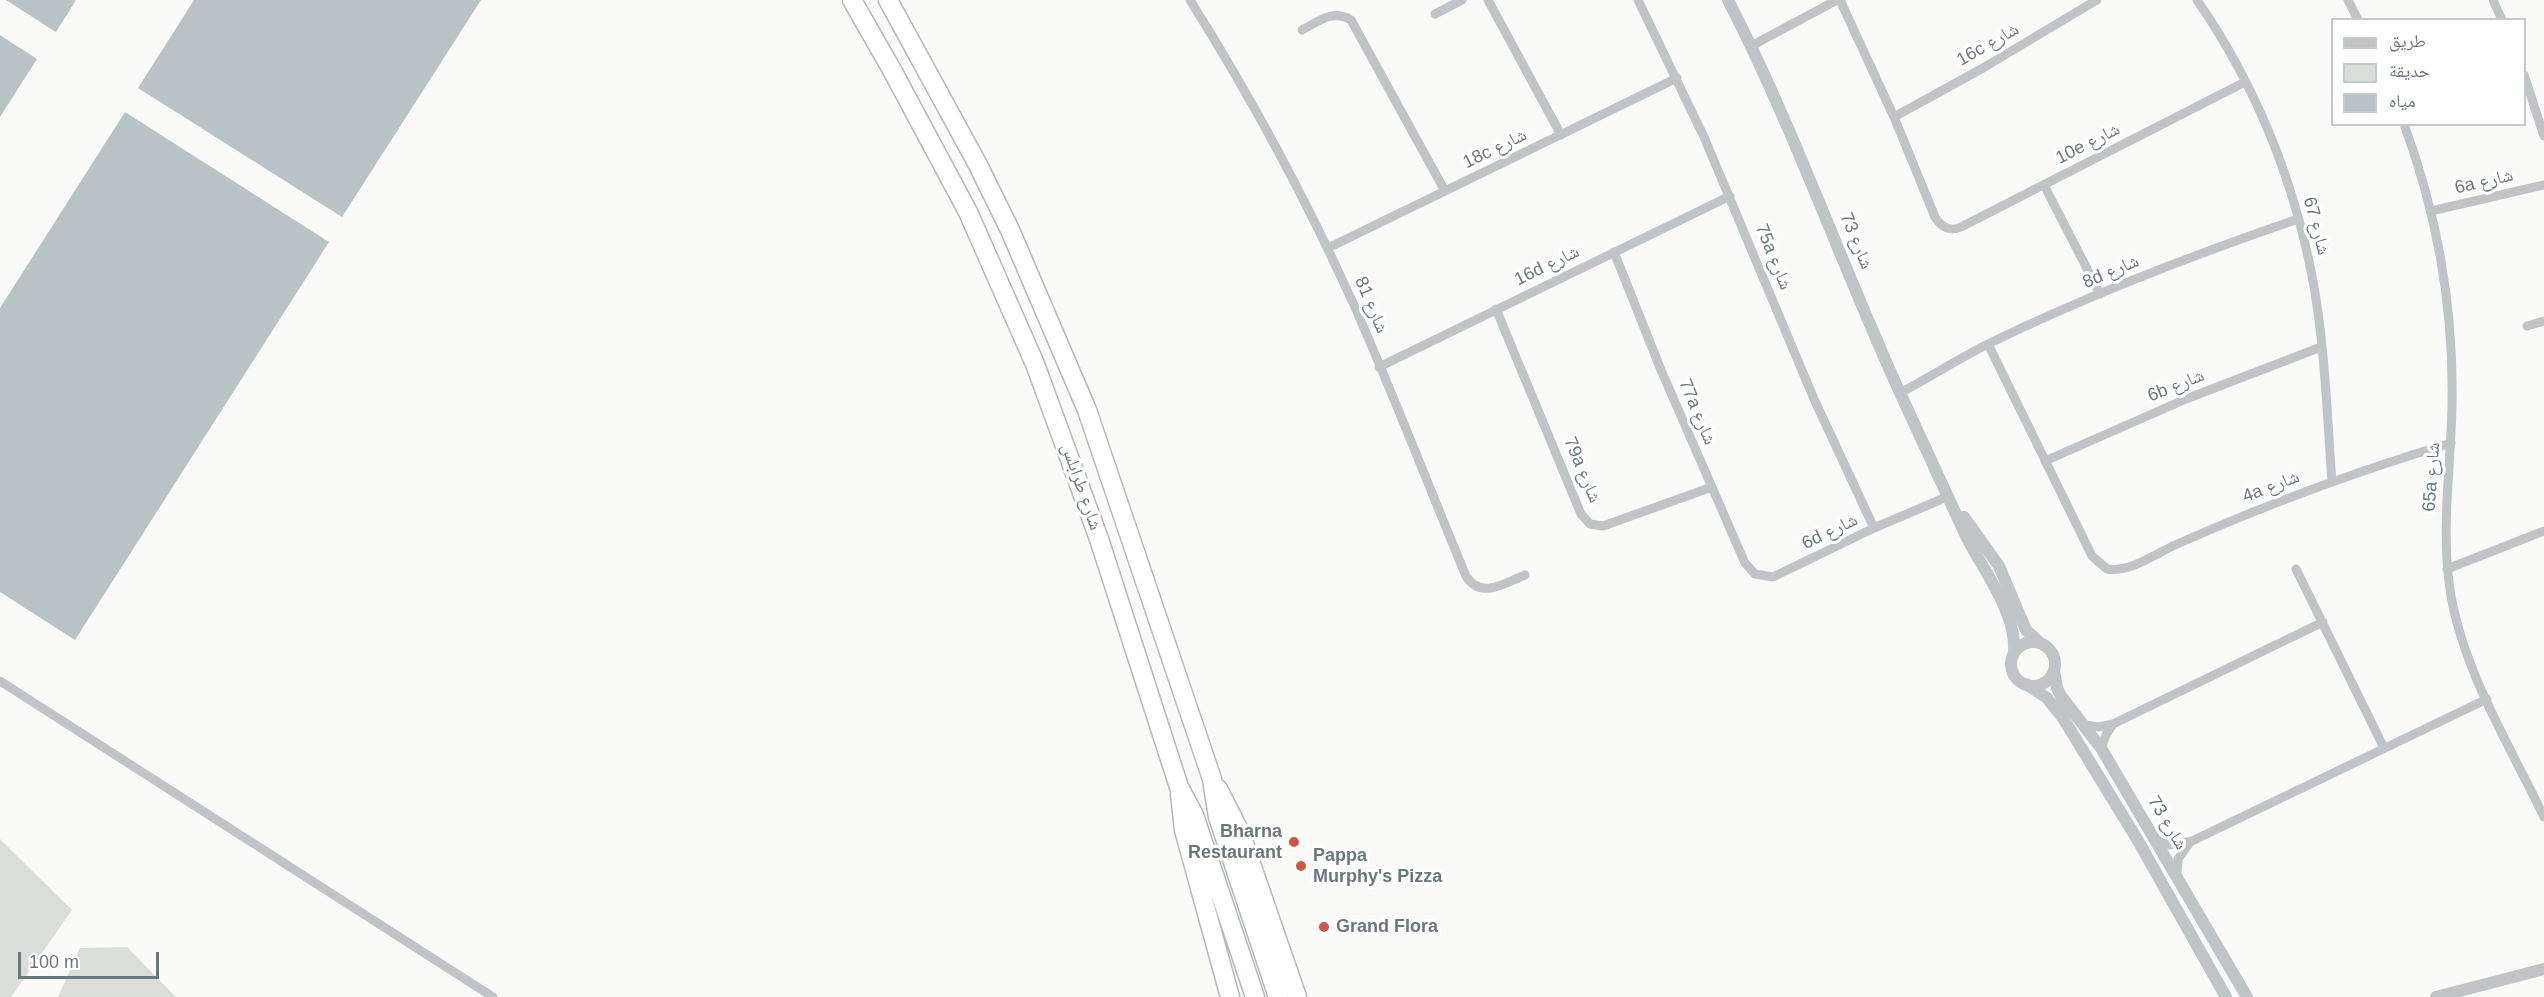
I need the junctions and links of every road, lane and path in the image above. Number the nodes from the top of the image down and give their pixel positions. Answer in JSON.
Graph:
{"nodes":[{"id":1,"x":852,"y":0,"type":"edge"},
{"id":2,"x":888,"y":0,"type":"edge"},
{"id":3,"x":1190,"y":0,"type":"edge"},
{"id":4,"x":1462,"y":0,"type":"edge"},
{"id":5,"x":1488,"y":0,"type":"edge"},
{"id":6,"x":1638,"y":0,"type":"edge"},
{"id":7,"x":1728,"y":0,"type":"edge"},
{"id":8,"x":1838,"y":0,"type":"edge"},
{"id":9,"x":2097,"y":0,"type":"edge"},
{"id":10,"x":2197,"y":0,"type":"edge"},
{"id":11,"x":2348,"y":0,"type":"edge"},
{"id":12,"x":2493,"y":0,"type":"edge"},
{"id":13,"x":1435,"y":14,"type":"dead end"},
{"id":14,"x":2357,"y":18,"type":"edge"},
{"id":15,"x":2501,"y":18,"type":"edge"},
{"id":16,"x":1302,"y":30,"type":"dead end"},
{"id":17,"x":1750,"y":44,"type":"junction"},
{"id":18,"x":1677,"y":78,"type":"junction"},
{"id":19,"x":2526,"y":81,"type":"edge"},
{"id":20,"x":2245,"y":82,"type":"junction"},
{"id":21,"x":1894,"y":117,"type":"junction"},
{"id":22,"x":2405,"y":126,"type":"edge"},
{"id":23,"x":1561,"y":135,"type":"junction"},
{"id":24,"x":2544,"y":136,"type":"edge"},
{"id":25,"x":2044,"y":185,"type":"junction"},
{"id":26,"x":2544,"y":185,"type":"edge"},
{"id":27,"x":1445,"y":191,"type":"junction"},
{"id":28,"x":1730,"y":196,"type":"junction"},
{"id":29,"x":2431,"y":211,"type":"junction"},
{"id":30,"x":2298,"y":219,"type":"junction"},
{"id":31,"x":1328,"y":248,"type":"junction"},
{"id":32,"x":1614,"y":252,"type":"junction"},
{"id":33,"x":2100,"y":294,"type":"junction"},
{"id":34,"x":1496,"y":309,"type":"junction"},
{"id":35,"x":2544,"y":321,"type":"edge"},
{"id":36,"x":2527,"y":326,"type":"dead end"},
{"id":37,"x":1988,"y":344,"type":"junction"},
{"id":38,"x":2321,"y":347,"type":"junction"},
{"id":39,"x":1379,"y":367,"type":"junction"},
{"id":40,"x":1899,"y":390,"type":"junction"},
{"id":41,"x":2451,"y":443,"type":"junction"},
{"id":42,"x":2045,"y":461,"type":"junction"},
{"id":43,"x":2332,"y":482,"type":"junction"},
{"id":44,"x":1712,"y":487,"type":"junction"},
{"id":45,"x":1948,"y":494,"type":"junction"},
{"id":46,"x":1874,"y":528,"type":"junction"},
{"id":47,"x":2544,"y":531,"type":"edge"},
{"id":48,"x":2296,"y":569,"type":"dead end"},
{"id":49,"x":2447,"y":569,"type":"junction"},
{"id":50,"x":1525,"y":575,"type":"dead end"},
{"id":51,"x":1761,"y":577,"type":"joint"},
{"id":52,"x":2322,"y":622,"type":"junction"},
{"id":53,"x":2040,"y":643,"type":"junction"},
{"id":54,"x":2014,"y":652,"type":"junction"},
{"id":55,"x":2054,"y":670,"type":"junction"},
{"id":56,"x":0,"y":681,"type":"edge"},
{"id":57,"x":2026,"y":684,"type":"junction"},
{"id":58,"x":2487,"y":699,"type":"junction"},
{"id":59,"x":2114,"y":724,"type":"junction"},
{"id":60,"x":2085,"y":725,"type":"junction"},
{"id":61,"x":2101,"y":748,"type":"junction"},
{"id":62,"x":2384,"y":748,"type":"junction"},
{"id":63,"x":1212,"y":779,"type":"junction"},
{"id":64,"x":1179,"y":787,"type":"junction"},
{"id":65,"x":2544,"y":817,"type":"edge"},
{"id":66,"x":2155,"y":839,"type":"junction"},
{"id":67,"x":2192,"y":841,"type":"junction"},
{"id":68,"x":2176,"y":874,"type":"junction"},
{"id":69,"x":2544,"y":969,"type":"edge"},
{"id":70,"x":493,"y":997,"type":"edge"},
{"id":71,"x":1230,"y":997,"type":"edge"},
{"id":72,"x":1255,"y":997,"type":"edge"},
{"id":73,"x":1278,"y":997,"type":"edge"},
{"id":74,"x":1297,"y":997,"type":"edge"},
{"id":75,"x":2226,"y":997,"type":"edge"},
{"id":76,"x":2247,"y":997,"type":"edge"},
{"id":77,"x":2436,"y":997,"type":"edge"}],
"edges":[{"from":1,"to":64,"type":"highway","name":"شارع طرابلس"},
{"from":2,"to":63,"type":"highway","name":"شارع طرابلس"},
{"from":3,"to":31,"type":"street","name":"شارع 81"},
{"from":4,"to":13,"type":"street"},
{"from":5,"to":23,"type":"street"},
{"from":6,"to":18,"type":"street","name":"75a شارع"},
{"from":7,"to":17,"type":"street","name":"شارع 73"},
{"from":8,"to":17,"type":"street"},
{"from":8,"to":21,"type":"street"},
{"from":9,"to":21,"type":"street","name":"16c شارع"},
{"from":10,"to":20,"type":"street","name":"شارع 67"},
{"from":11,"to":14,"type":"street"},
{"from":12,"to":15,"type":"street"},
{"from":16,"to":27,"type":"street"},
{"from":17,"to":40,"type":"street","name":"شارع 73"},
{"from":18,"to":23,"type":"street","name":"18c شارع"},
{"from":18,"to":28,"type":"street","name":"75a شارع"},
{"from":19,"to":24,"type":"street"},
{"from":20,"to":25,"type":"street","name":"10e شارع"},
{"from":20,"to":30,"type":"street","name":"شارع 67"},
{"from":21,"to":25,"type":"street","name":"10e شارع"},
{"from":22,"to":29,"type":"street","name":"65a شارع"},
{"from":23,"to":27,"type":"street","name":"18c شارع"},
{"from":25,"to":33,"type":"street"},
{"from":26,"to":29,"type":"street","name":"6a شارع"},
{"from":27,"to":31,"type":"street","name":"18c شارع"},
{"from":28,"to":32,"type":"street","name":"16d شارع"},
{"from":28,"to":46,"type":"street","name":"75a شارع"},
{"from":29,"to":41,"type":"street","name":"65a شارع"},
{"from":30,"to":33,"type":"street","name":"8d شارع"},
{"from":30,"to":38,"type":"street","name":"شارع 67"},
{"from":31,"to":39,"type":"street","name":"شارع 81"},
{"from":32,"to":34,"type":"street","name":"16d شارع"},
{"from":32,"to":44,"type":"street","name":"77a شارع"},
{"from":33,"to":37,"type":"street","name":"8d شارع"},
{"from":34,"to":39,"type":"street","name":"16d شارع"},
{"from":34,"to":44,"type":"street","name":"79a شارع"},
{"from":35,"to":36,"type":"street"},
{"from":37,"to":40,"type":"street","name":"8d شارع"},
{"from":37,"to":42,"type":"street"},
{"from":38,"to":42,"type":"street","name":"6b شارع"},
{"from":38,"to":43,"type":"street","name":"شارع 67"},
{"from":39,"to":50,"type":"street","name":"شارع 81"},
{"from":40,"to":45,"type":"street","name":"شارع 73"},
{"from":41,"to":43,"type":"street","name":"4a شارع"},
{"from":41,"to":49,"type":"street","name":"65a شارع"},
{"from":42,"to":43,"type":"street","name":"4a شارع"},
{"from":44,"to":51,"type":"street","name":"77a شارع"},
{"from":45,"to":46,"type":"street","name":"6d شارع"},
{"from":45,"to":53,"type":"street","name":"شارع 73"},
{"from":45,"to":54,"type":"street","name":"شارع 73"},
{"from":46,"to":51,"type":"street","name":"6d شارع"},
{"from":47,"to":49,"type":"street"},
{"from":48,"to":52,"type":"street"},
{"from":49,"to":58,"type":"street","name":"65a شارع"},
{"from":52,"to":59,"type":"street"},
{"from":52,"to":62,"type":"street"},
{"from":53,"to":54,"type":"street"},
{"from":53,"to":55,"type":"street"},
{"from":54,"to":57,"type":"street"},
{"from":55,"to":57,"type":"street"},
{"from":55,"to":60,"type":"street","name":"شارع 73"},
{"from":56,"to":70,"type":"street"},
{"from":57,"to":75,"type":"street","name":"شارع 73"},
{"from":58,"to":62,"type":"street"},
{"from":58,"to":65,"type":"street","name":"65a شارع"},
{"from":59,"to":60,"type":"street"},
{"from":59,"to":61,"type":"street"},
{"from":60,"to":61,"type":"street","name":"شارع 73"},
{"from":61,"to":66,"type":"street","name":"شارع 73"},
{"from":62,"to":67,"type":"street"},
{"from":63,"to":73,"type":"highway","name":"شارع طرابلس"},
{"from":63,"to":74,"type":"highway"},
{"from":64,"to":71,"type":"highway"},
{"from":64,"to":72,"type":"highway","name":"شارع طرابلس"},
{"from":66,"to":67,"type":"street"},
{"from":66,"to":68,"type":"street","name":"شارع 73"},
{"from":67,"to":68,"type":"street"},
{"from":68,"to":76,"type":"street","name":"شارع 73"},
{"from":69,"to":77,"type":"street"}]}
